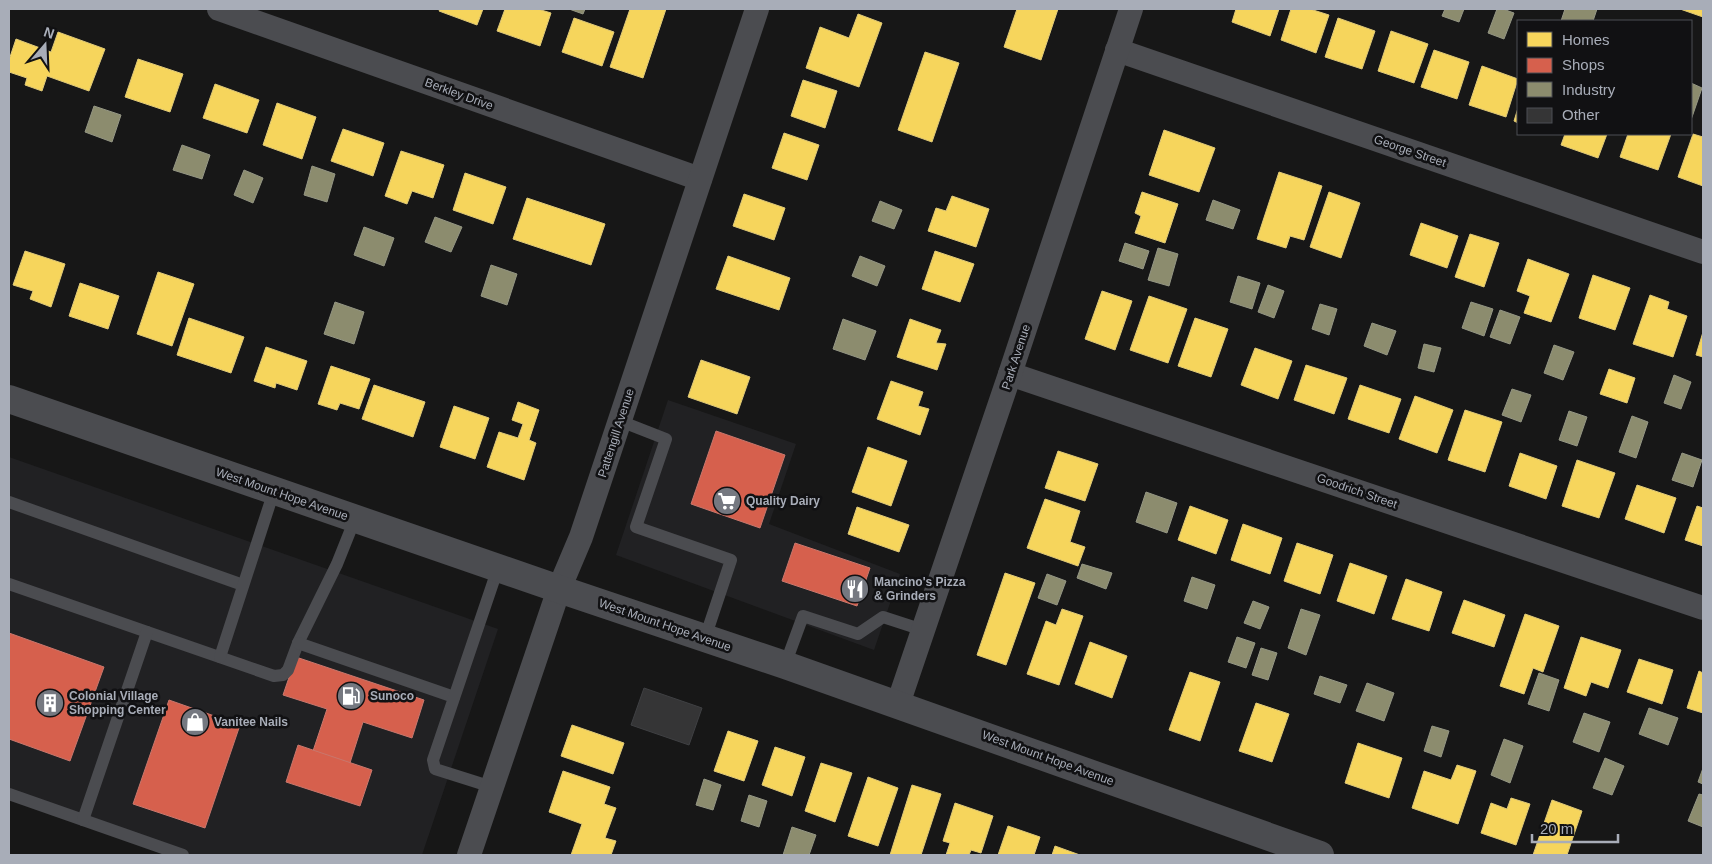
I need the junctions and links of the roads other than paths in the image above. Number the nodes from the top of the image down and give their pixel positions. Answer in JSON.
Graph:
{"nodes":[{"id":1,"x":219,"y":9,"type":"edge"},
{"id":2,"x":757,"y":9,"type":"edge"},
{"id":3,"x":1131,"y":9,"type":"edge"},
{"id":4,"x":1118,"y":50,"type":"junction"},
{"id":5,"x":700,"y":179,"type":"junction"},
{"id":6,"x":1703,"y":252,"type":"edge"},
{"id":7,"x":1010,"y":374,"type":"junction"},
{"id":8,"x":9,"y":399,"type":"edge"},
{"id":9,"x":620,"y":421,"type":"junction"},
{"id":10,"x":274,"y":491,"type":"junction"},
{"id":11,"x":9,"y":502,"type":"edge"},
{"id":12,"x":355,"y":519,"type":"junction"},
{"id":13,"x":498,"y":568,"type":"junction"},
{"id":14,"x":9,"y":584,"type":"edge"},
{"id":15,"x":243,"y":585,"type":"junction"},
{"id":16,"x":559,"y":589,"type":"junction"},
{"id":17,"x":1703,"y":608,"type":"edge"},
{"id":18,"x":923,"y":630,"type":"junction"},
{"id":19,"x":147,"y":632,"type":"junction"},
{"id":20,"x":705,"y":638,"type":"junction"},
{"id":21,"x":298,"y":643,"type":"junction"},
{"id":22,"x":220,"y":657,"type":"junction"},
{"id":23,"x":785,"y":665,"type":"junction"},
{"id":24,"x":454,"y":697,"type":"junction"},
{"id":25,"x":898,"y":704,"type":"junction"},
{"id":26,"x":492,"y":787,"type":"junction"},
{"id":27,"x":9,"y":794,"type":"edge"},
{"id":28,"x":83,"y":820,"type":"junction"},
{"id":29,"x":183,"y":855,"type":"edge"},
{"id":30,"x":469,"y":855,"type":"edge"},
{"id":31,"x":1320,"y":855,"type":"edge"}],
"edges":[{"from":1,"to":5,"type":"street","name":"Berkley Drive"},
{"from":2,"to":5,"type":"street","name":"Pattengill Avenue"},
{"from":3,"to":4,"type":"street","name":"Park Avenue"},
{"from":4,"to":6,"type":"street","name":"George Street"},
{"from":4,"to":7,"type":"street","name":"Park Avenue"},
{"from":5,"to":9,"type":"street","name":"Pattengill Avenue"},
{"from":7,"to":17,"type":"street","name":"Goodrich Street"},
{"from":7,"to":18,"type":"street","name":"Park Avenue"},
{"from":8,"to":10,"type":"street","name":"West Mount Hope Avenue"},
{"from":9,"to":16,"type":"street","name":"Pattengill Avenue"},
{"from":9,"to":20,"type":"lane"},
{"from":10,"to":12,"type":"street","name":"West Mount Hope Avenue"},
{"from":10,"to":15,"type":"lane"},
{"from":11,"to":15,"type":"lane"},
{"from":12,"to":13,"type":"street","name":"West Mount Hope Avenue"},
{"from":12,"to":21,"type":"lane"},
{"from":13,"to":16,"type":"street","name":"West Mount Hope Avenue"},
{"from":13,"to":24,"type":"lane"},
{"from":14,"to":19,"type":"lane"},
{"from":15,"to":22,"type":"lane"},
{"from":16,"to":20,"type":"street","name":"West Mount Hope Avenue"},
{"from":16,"to":26,"type":"street","name":"Pattengill Avenue"},
{"from":18,"to":23,"type":"lane"},
{"from":18,"to":25,"type":"street","name":"Park Avenue"},
{"from":19,"to":22,"type":"lane"},
{"from":19,"to":28,"type":"lane"},
{"from":20,"to":23,"type":"street","name":"West Mount Hope Avenue"},
{"from":21,"to":22,"type":"lane"},
{"from":21,"to":24,"type":"lane"},
{"from":23,"to":25,"type":"street","name":"West Mount Hope Avenue"},
{"from":24,"to":26,"type":"lane"},
{"from":25,"to":31,"type":"street","name":"West Mount Hope Avenue"},
{"from":26,"to":30,"type":"street","name":"Pattengill Avenue"},
{"from":27,"to":28,"type":"lane"},
{"from":28,"to":29,"type":"lane"}]}
